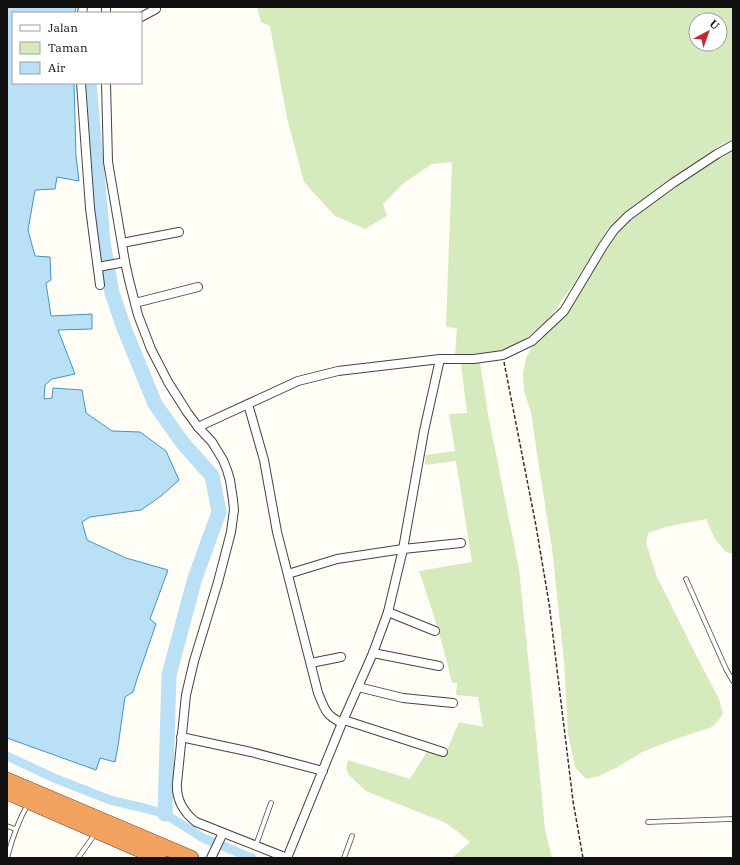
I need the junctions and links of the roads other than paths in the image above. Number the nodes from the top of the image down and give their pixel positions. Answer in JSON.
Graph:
{"nodes":[{"id":1,"x":156,"y":9,"type":"dead end"},
{"id":2,"x":142,"y":16,"type":"edge"},
{"id":3,"x":81,"y":84,"type":"edge"},
{"id":4,"x":106,"y":84,"type":"edge"},
{"id":5,"x":733,"y":145,"type":"edge"},
{"id":6,"x":179,"y":232,"type":"dead end"},
{"id":7,"x":122,"y":243,"type":"junction"},
{"id":8,"x":125,"y":262,"type":"junction"},
{"id":9,"x":101,"y":266,"type":"junction"},
{"id":10,"x":100,"y":285,"type":"dead end"},
{"id":11,"x":198,"y":287,"type":"dead end"},
{"id":12,"x":135,"y":303,"type":"junction"},
{"id":13,"x":440,"y":359,"type":"junction"},
{"id":14,"x":248,"y":404,"type":"junction"},
{"id":15,"x":198,"y":427,"type":"junction"},
{"id":16,"x":461,"y":543,"type":"dead end"},
{"id":17,"x":403,"y":549,"type":"junction"},
{"id":18,"x":288,"y":574,"type":"junction"},
{"id":19,"x":686,"y":579,"type":"dead end"},
{"id":20,"x":388,"y":612,"type":"junction"},
{"id":21,"x":434,"y":631,"type":"dead end"},
{"id":22,"x":373,"y":653,"type":"junction"},
{"id":23,"x":341,"y":656,"type":"dead end"},
{"id":24,"x":311,"y":663,"type":"junction"},
{"id":25,"x":439,"y":666,"type":"dead end"},
{"id":26,"x":733,"y":681,"type":"edge"},
{"id":27,"x":358,"y":687,"type":"junction"},
{"id":28,"x":453,"y":703,"type":"dead end"},
{"id":29,"x":343,"y":722,"type":"junction"},
{"id":30,"x":181,"y":737,"type":"junction"},
{"id":31,"x":443,"y":752,"type":"dead end"},
{"id":32,"x":322,"y":771,"type":"junction"},
{"id":33,"x":7,"y":780,"type":"edge"},
{"id":34,"x":7,"y":792,"type":"edge"},
{"id":35,"x":29,"y":802,"type":"junction"},
{"id":36,"x":271,"y":803,"type":"dead end"},
{"id":37,"x":733,"y":819,"type":"edge"},
{"id":38,"x":648,"y":822,"type":"dead end"},
{"id":39,"x":7,"y":826,"type":"edge"},
{"id":40,"x":15,"y":829,"type":"junction"},
{"id":41,"x":97,"y":831,"type":"junction"},
{"id":42,"x":221,"y":836,"type":"junction"},
{"id":43,"x":352,"y":836,"type":"dead end"},
{"id":44,"x":256,"y":846,"type":"junction"},
{"id":45,"x":212,"y":856,"type":"edge"},
{"id":46,"x":7,"y":858,"type":"edge"},
{"id":47,"x":78,"y":858,"type":"edge"},
{"id":48,"x":159,"y":858,"type":"edge"},
{"id":49,"x":191,"y":858,"type":"edge"},
{"id":50,"x":287,"y":858,"type":"edge"},
{"id":51,"x":344,"y":858,"type":"edge"}],
"edges":[{"from":1,"to":2,"type":"street"},
{"from":3,"to":9,"type":"street"},
{"from":4,"to":7,"type":"street"},
{"from":5,"to":13,"type":"street"},
{"from":6,"to":7,"type":"street"},
{"from":7,"to":8,"type":"street"},
{"from":8,"to":9,"type":"street"},
{"from":8,"to":12,"type":"street"},
{"from":9,"to":10,"type":"street"},
{"from":11,"to":12,"type":"street"},
{"from":12,"to":15,"type":"street"},
{"from":13,"to":14,"type":"street"},
{"from":13,"to":17,"type":"street"},
{"from":14,"to":15,"type":"street"},
{"from":14,"to":18,"type":"street"},
{"from":15,"to":30,"type":"street"},
{"from":16,"to":17,"type":"street"},
{"from":17,"to":18,"type":"street"},
{"from":17,"to":20,"type":"street"},
{"from":18,"to":24,"type":"street"},
{"from":19,"to":26,"type":"lane"},
{"from":20,"to":21,"type":"street"},
{"from":20,"to":22,"type":"street"},
{"from":22,"to":25,"type":"street"},
{"from":22,"to":27,"type":"street"},
{"from":23,"to":24,"type":"street"},
{"from":24,"to":29,"type":"street"},
{"from":27,"to":28,"type":"street"},
{"from":27,"to":29,"type":"street"},
{"from":29,"to":31,"type":"street"},
{"from":29,"to":32,"type":"street"},
{"from":30,"to":32,"type":"street"},
{"from":30,"to":42,"type":"street"},
{"from":32,"to":50,"type":"street"},
{"from":33,"to":49,"type":"highway"},
{"from":34,"to":35,"type":"highway"},
{"from":35,"to":40,"type":"lane"},
{"from":35,"to":41,"type":"highway"},
{"from":36,"to":44,"type":"lane"},
{"from":37,"to":38,"type":"lane"},
{"from":39,"to":40,"type":"lane"},
{"from":40,"to":46,"type":"lane"},
{"from":41,"to":47,"type":"lane"},
{"from":41,"to":48,"type":"highway"},
{"from":42,"to":44,"type":"street"},
{"from":42,"to":45,"type":"street"},
{"from":43,"to":51,"type":"lane"},
{"from":44,"to":50,"type":"street"}]}
